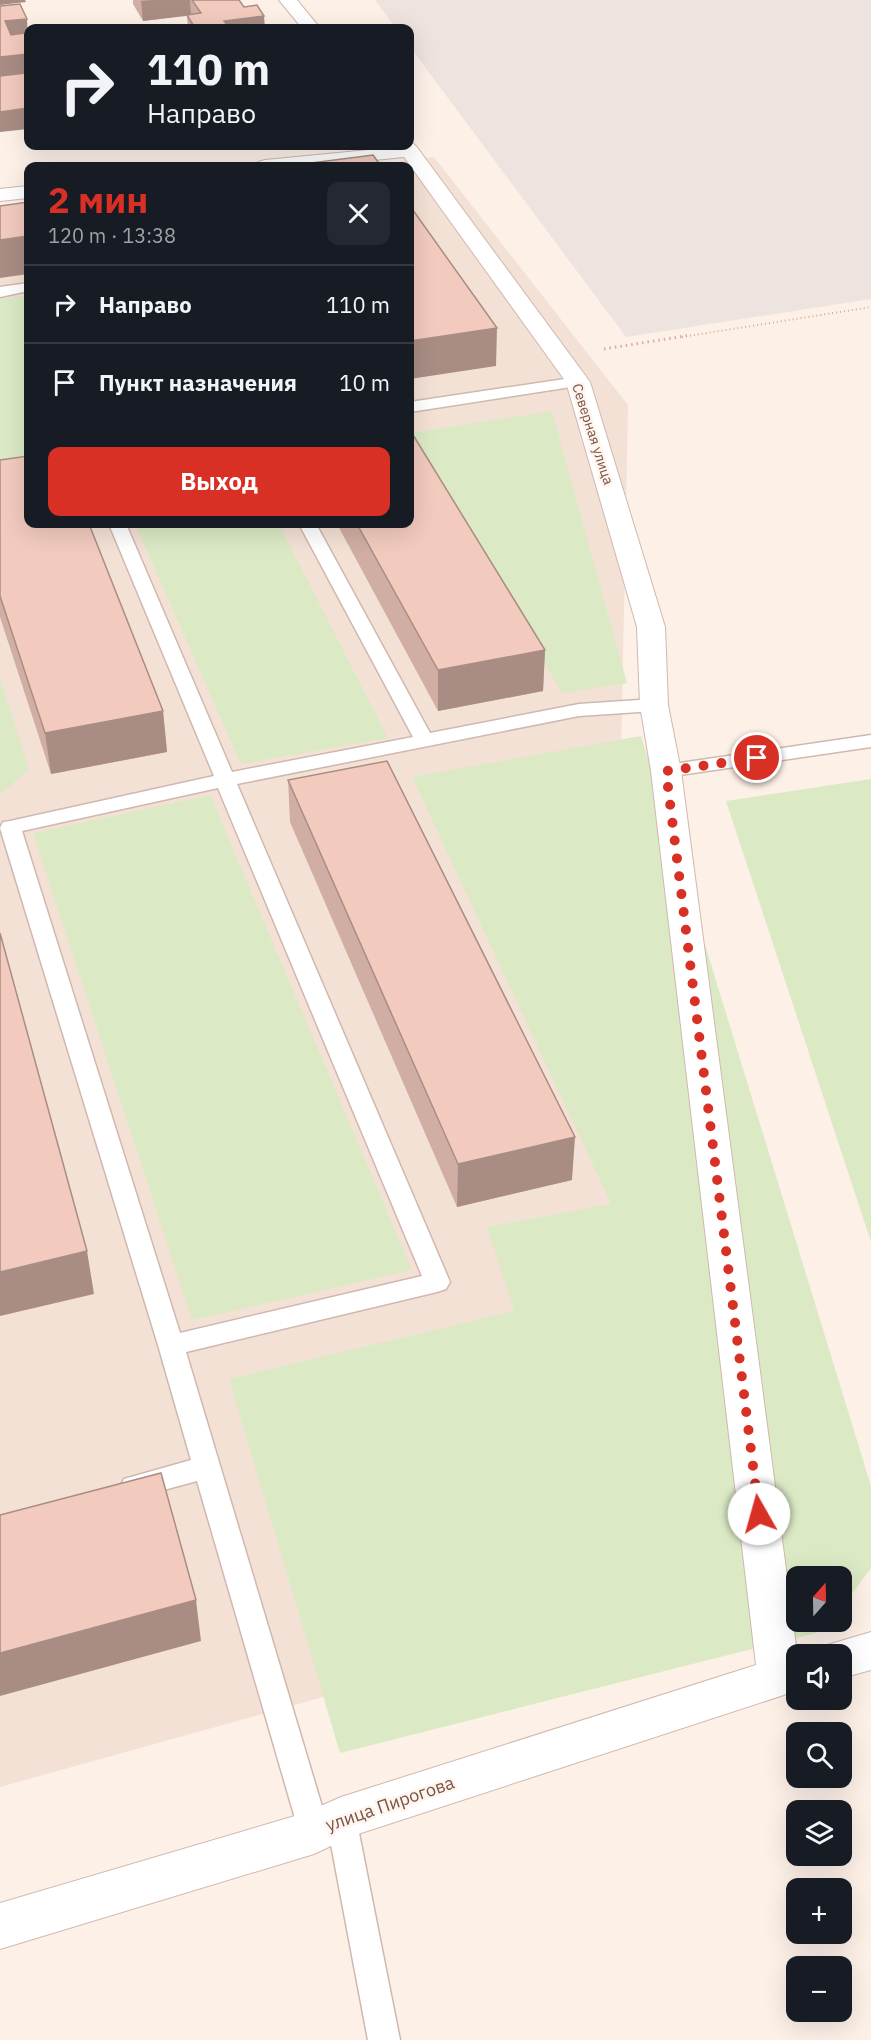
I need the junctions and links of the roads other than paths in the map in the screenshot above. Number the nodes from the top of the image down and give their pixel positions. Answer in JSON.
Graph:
{"nodes":[{"id":1,"x":288,"y":0,"type":"edge"},
{"id":2,"x":308,"y":24,"type":"edge"},
{"id":3,"x":392,"y":150,"type":"edge"},
{"id":4,"x":409,"y":150,"type":"edge"},
{"id":5,"x":297,"y":162,"type":"edge"},
{"id":6,"x":24,"y":192,"type":"edge"},
{"id":7,"x":0,"y":195,"type":"edge"},
{"id":8,"x":24,"y":288,"type":"edge"},
{"id":9,"x":0,"y":292,"type":"edge"},
{"id":10,"x":578,"y":382,"type":"junction"},
{"id":11,"x":414,"y":406,"type":"edge"},
{"id":12,"x":119,"y":528,"type":"edge"},
{"id":13,"x":309,"y":528,"type":"edge"},
{"id":14,"x":654,"y":705,"type":"junction"},
{"id":15,"x":424,"y":740,"type":"junction"},
{"id":16,"x":871,"y":741,"type":"edge"},
{"id":17,"x":666,"y":771,"type":"junction"},
{"id":18,"x":225,"y":780,"type":"junction"},
{"id":19,"x":171,"y":1345,"type":"junction"},
{"id":20,"x":208,"y":1467,"type":"junction"},
{"id":21,"x":115,"y":1492,"type":"edge"},
{"id":22,"x":871,"y":1651,"type":"edge"},
{"id":23,"x":852,"y":1656,"type":"edge"},
{"id":24,"x":786,"y":1659,"type":"edge"},
{"id":25,"x":786,"y":1675,"type":"edge"},
{"id":26,"x":328,"y":1825,"type":"junction"},
{"id":27,"x":0,"y":1926,"type":"edge"},
{"id":28,"x":384,"y":2040,"type":"edge"}],
"edges":[{"from":1,"to":2,"type":"street"},
{"from":3,"to":5,"type":"street"},
{"from":4,"to":10,"type":"street","name":"Северная улица"},
{"from":6,"to":7,"type":"street"},
{"from":8,"to":9,"type":"lane"},
{"from":10,"to":11,"type":"lane"},
{"from":10,"to":14,"type":"street","name":"Северная улица"},
{"from":12,"to":18,"type":"lane"},
{"from":13,"to":15,"type":"lane"},
{"from":14,"to":15,"type":"lane"},
{"from":14,"to":17,"type":"street","name":"Северная улица"},
{"from":15,"to":18,"type":"lane"},
{"from":16,"to":17,"type":"lane"},
{"from":17,"to":24,"type":"street","name":"улица Пирогова"},
{"from":18,"to":19,"type":"lane"},
{"from":18,"to":19,"type":"lane"},
{"from":19,"to":20,"type":"lane"},
{"from":20,"to":21,"type":"lane"},
{"from":20,"to":26,"type":"lane"},
{"from":22,"to":23,"type":"street"},
{"from":25,"to":26,"type":"street","name":"улица Пирогова"},
{"from":26,"to":27,"type":"street","name":"улица Пирогова"},
{"from":26,"to":28,"type":"lane"}]}
